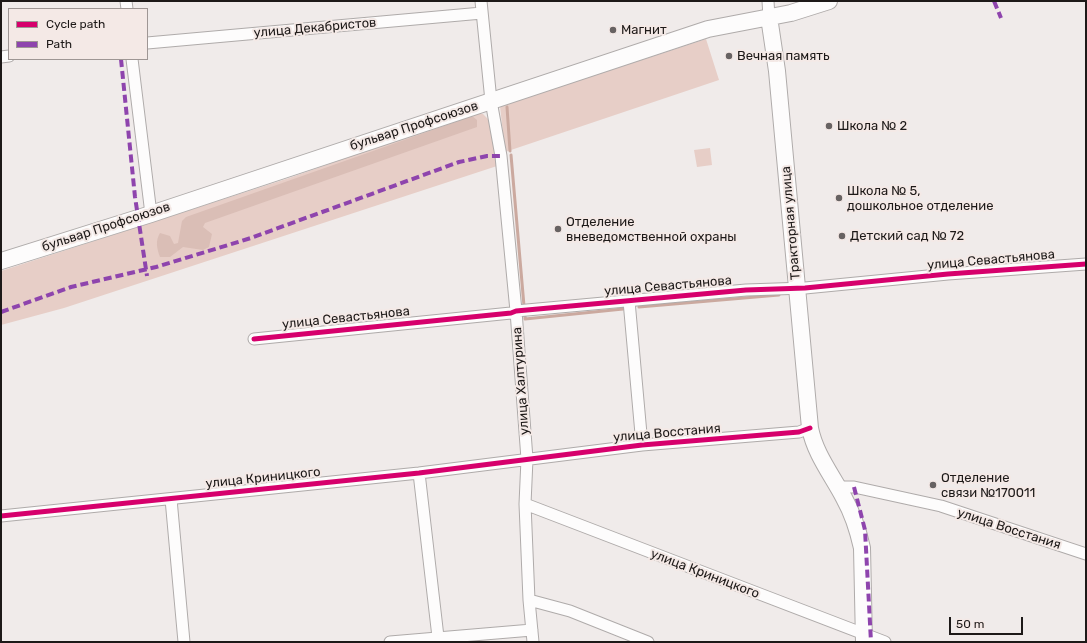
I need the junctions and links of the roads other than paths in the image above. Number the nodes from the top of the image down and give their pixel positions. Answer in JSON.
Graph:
{"nodes":[{"id":1,"x":481,"y":1,"type":"edge"},
{"id":2,"x":768,"y":1,"type":"edge"},
{"id":3,"x":829,"y":1,"type":"edge"},
{"id":4,"x":482,"y":13,"type":"junction"},
{"id":5,"x":769,"y":17,"type":"junction"},
{"id":6,"x":148,"y":43,"type":"edge"},
{"id":7,"x":132,"y":60,"type":"edge"},
{"id":8,"x":491,"y":100,"type":"junction"},
{"id":9,"x":151,"y":214,"type":"junction"},
{"id":10,"x":1,"y":261,"type":"edge"},
{"id":11,"x":1086,"y":264,"type":"edge"},
{"id":12,"x":797,"y":289,"type":"junction"},
{"id":13,"x":629,"y":301,"type":"junction"},
{"id":14,"x":516,"y":310,"type":"junction"},
{"id":15,"x":254,"y":339,"type":"dead end"},
{"id":16,"x":810,"y":428,"type":"junction"},
{"id":17,"x":642,"y":445,"type":"junction"},
{"id":18,"x":527,"y":459,"type":"junction"},
{"id":19,"x":419,"y":473,"type":"junction"},
{"id":20,"x":838,"y":487,"type":"junction"},
{"id":21,"x":171,"y":499,"type":"junction"},
{"id":22,"x":525,"y":504,"type":"junction"},
{"id":23,"x":1,"y":516,"type":"edge"},
{"id":24,"x":1086,"y":554,"type":"edge"},
{"id":25,"x":529,"y":600,"type":"junction"},
{"id":26,"x":532,"y":630,"type":"junction"},
{"id":27,"x":438,"y":637,"type":"junction"},
{"id":28,"x":864,"y":638,"type":"edge"},
{"id":29,"x":184,"y":642,"type":"edge"},
{"id":30,"x":390,"y":642,"type":"edge"},
{"id":31,"x":533,"y":642,"type":"edge"},
{"id":32,"x":648,"y":642,"type":"edge"},
{"id":33,"x":885,"y":642,"type":"edge"}],
"edges":[{"from":1,"to":4,"type":"street","name":"улица Халтурина"},
{"from":2,"to":5,"type":"street","name":"Тракторная улица"},
{"from":3,"to":5,"type":"main road","name":"бульвар Профсоюзов"},
{"from":4,"to":6,"type":"street","name":"улица Декабристов"},
{"from":4,"to":8,"type":"street","name":"улица Халтурина"},
{"from":5,"to":8,"type":"main road","name":"бульвар Профсоюзов"},
{"from":5,"to":12,"type":"main road","name":"Тракторная улица"},
{"from":7,"to":9,"type":"street"},
{"from":8,"to":9,"type":"main road","name":"бульвар Профсоюзов"},
{"from":8,"to":14,"type":"street","name":"улица Халтурина"},
{"from":9,"to":10,"type":"main road","name":"бульвар Профсоюзов"},
{"from":11,"to":12,"type":"street","name":"улица Севастьянова"},
{"from":12,"to":13,"type":"street","name":"улица Севастьянова"},
{"from":12,"to":16,"type":"main road","name":"Тракторная улица"},
{"from":13,"to":14,"type":"street","name":"улица Севастьянова"},
{"from":13,"to":17,"type":"street"},
{"from":14,"to":15,"type":"street","name":"улица Севастьянова"},
{"from":14,"to":18,"type":"street","name":"улица Халтурина"},
{"from":16,"to":17,"type":"street","name":"улица Восстания"},
{"from":16,"to":20,"type":"main road","name":"Тракторная улица"},
{"from":17,"to":18,"type":"street","name":"улица Восстания"},
{"from":18,"to":19,"type":"street","name":"улица Криницкого"},
{"from":18,"to":22,"type":"street","name":"улица Халтурина"},
{"from":19,"to":21,"type":"street","name":"улица Криницкого"},
{"from":19,"to":27,"type":"street"},
{"from":20,"to":24,"type":"street","name":"улица Восстания"},
{"from":20,"to":28,"type":"main road","name":"Тракторная улица"},
{"from":21,"to":23,"type":"street","name":"улица Криницкого"},
{"from":21,"to":29,"type":"street"},
{"from":22,"to":25,"type":"street","name":"улица Халтурина"},
{"from":22,"to":28,"type":"street","name":"улица Криницкого"},
{"from":25,"to":26,"type":"street","name":"улица Халтурина"},
{"from":25,"to":32,"type":"street"},
{"from":26,"to":27,"type":"street"},
{"from":26,"to":31,"type":"street","name":"улица Халтурина"},
{"from":27,"to":30,"type":"street"},
{"from":28,"to":33,"type":"street","name":"улица Криницкого"}]}
